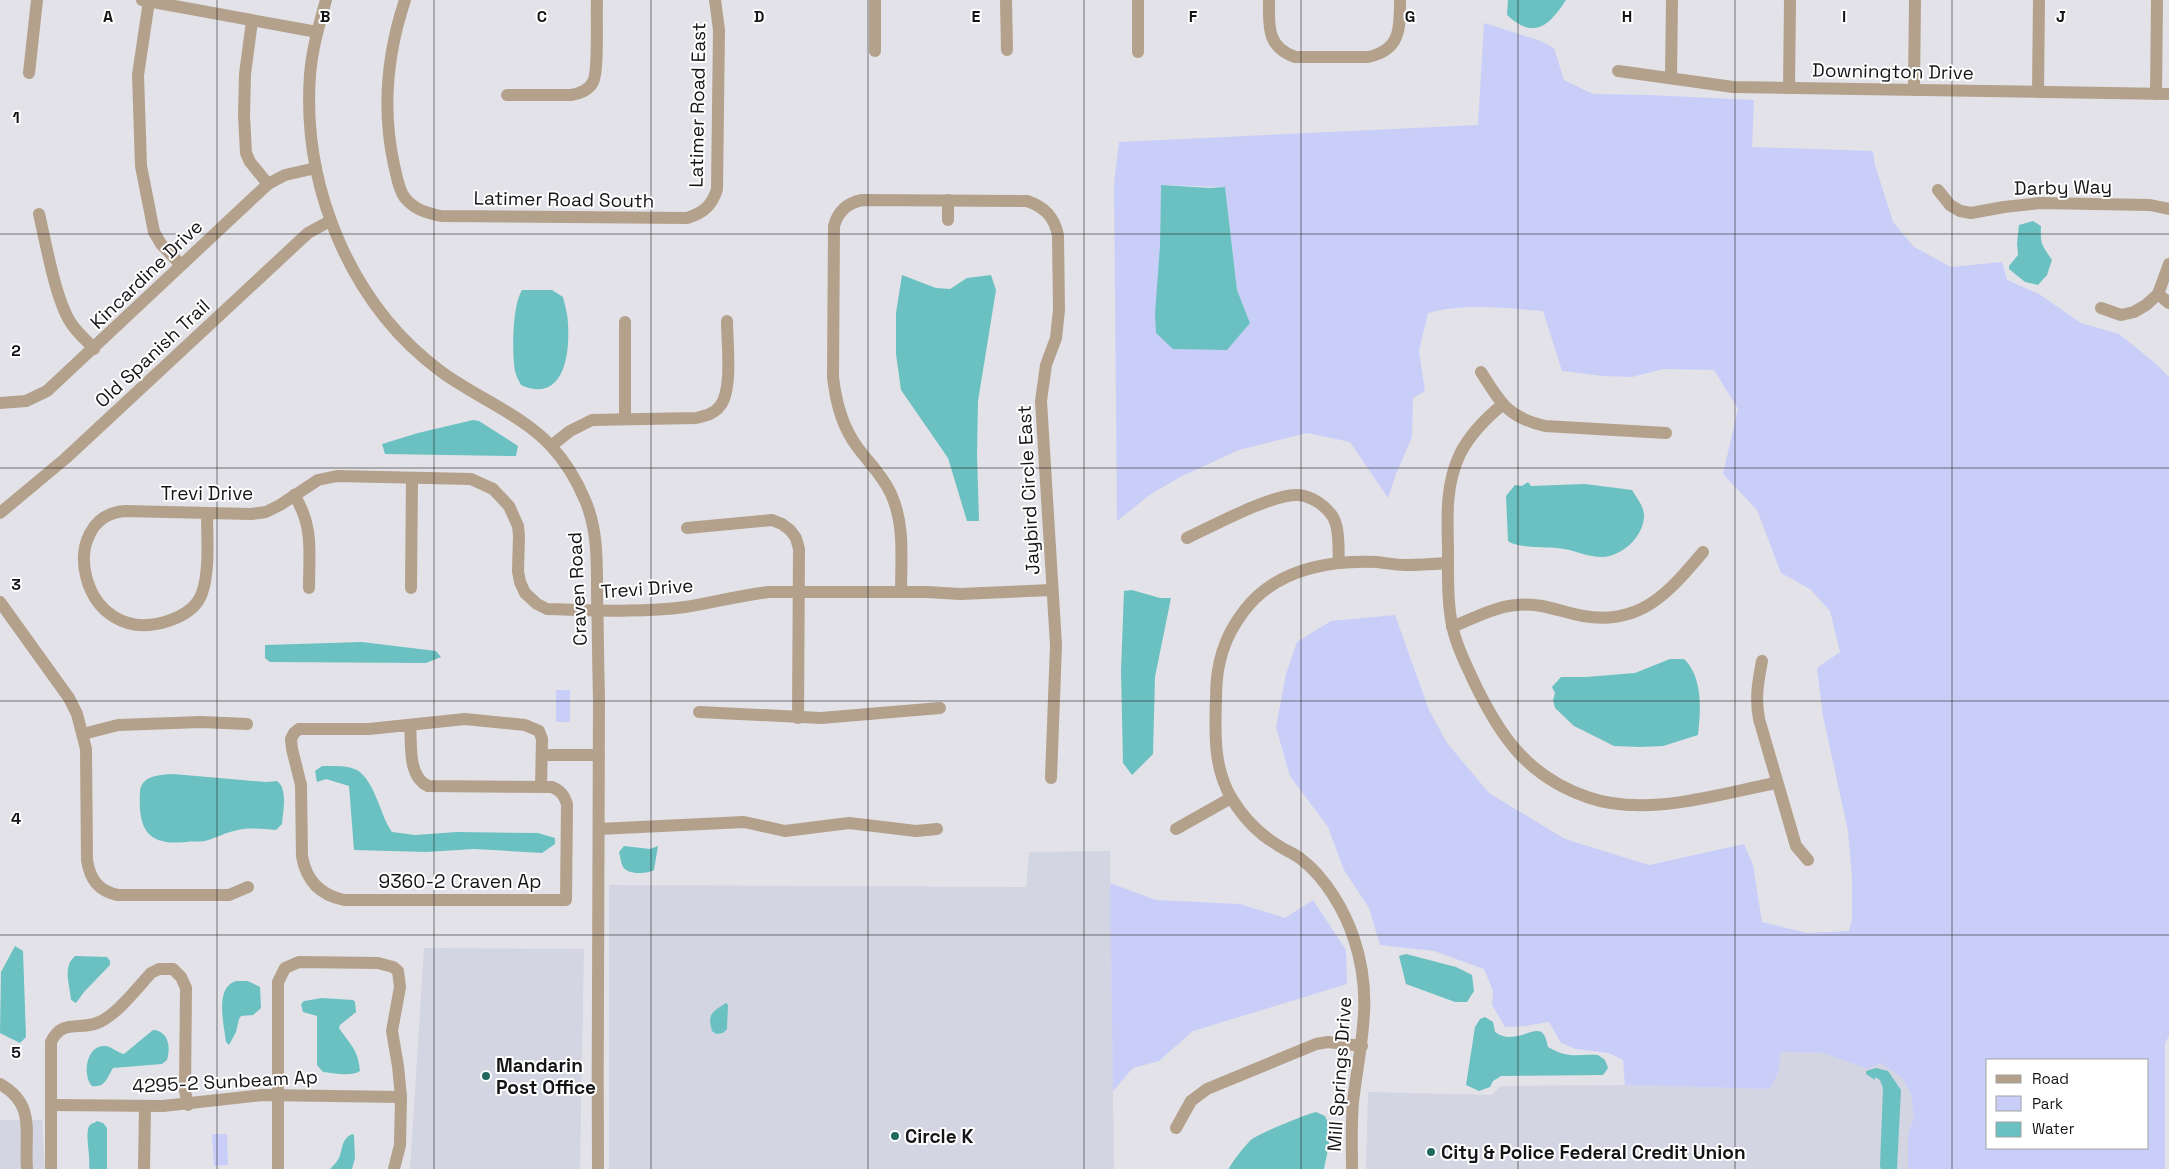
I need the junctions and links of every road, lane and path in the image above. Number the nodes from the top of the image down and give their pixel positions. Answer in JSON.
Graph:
{"nodes":[{"id":1,"x":37,"y":0,"type":"edge"},
{"id":2,"x":326,"y":0,"type":"edge"},
{"id":3,"x":405,"y":0,"type":"edge"},
{"id":4,"x":596,"y":0,"type":"edge"},
{"id":5,"x":715,"y":0,"type":"edge"},
{"id":6,"x":875,"y":0,"type":"edge"},
{"id":7,"x":1006,"y":0,"type":"edge"},
{"id":8,"x":1138,"y":0,"type":"edge"},
{"id":9,"x":1269,"y":0,"type":"edge"},
{"id":10,"x":1400,"y":0,"type":"edge"},
{"id":11,"x":1672,"y":0,"type":"edge"},
{"id":12,"x":1790,"y":0,"type":"edge"},
{"id":13,"x":1915,"y":0,"type":"edge"},
{"id":14,"x":2039,"y":0,"type":"edge"},
{"id":15,"x":2157,"y":0,"type":"edge"},
{"id":16,"x":145,"y":1,"type":"edge"},
{"id":17,"x":252,"y":21,"type":"junction"},
{"id":18,"x":317,"y":32,"type":"junction"},
{"id":19,"x":1007,"y":50,"type":"dead end"},
{"id":20,"x":875,"y":51,"type":"dead end"},
{"id":21,"x":1138,"y":52,"type":"dead end"},
{"id":22,"x":1618,"y":71,"type":"dead end"},
{"id":23,"x":30,"y":73,"type":"dead end"},
{"id":24,"x":1671,"y":78,"type":"junction"},
{"id":25,"x":1789,"y":88,"type":"junction"},
{"id":26,"x":1914,"y":90,"type":"junction"},
{"id":27,"x":2038,"y":92,"type":"junction"},
{"id":28,"x":2163,"y":94,"type":"edge"},
{"id":29,"x":507,"y":95,"type":"dead end"},
{"id":30,"x":316,"y":168,"type":"junction"},
{"id":31,"x":268,"y":184,"type":"junction"},
{"id":32,"x":1938,"y":190,"type":"dead end"},
{"id":33,"x":948,"y":200,"type":"junction"},
{"id":34,"x":707,"y":208,"type":"joint"},
{"id":35,"x":2169,"y":209,"type":"edge"},
{"id":36,"x":39,"y":214,"type":"dead end"},
{"id":37,"x":948,"y":220,"type":"dead end"},
{"id":38,"x":330,"y":221,"type":"junction"},
{"id":39,"x":2169,"y":264,"type":"edge"},
{"id":40,"x":182,"y":266,"type":"junction"},
{"id":41,"x":2158,"y":294,"type":"junction"},
{"id":42,"x":2169,"y":303,"type":"edge"},
{"id":43,"x":2101,"y":308,"type":"dead end"},
{"id":44,"x":727,"y":321,"type":"dead end"},
{"id":45,"x":625,"y":322,"type":"dead end"},
{"id":46,"x":94,"y":349,"type":"junction"},
{"id":47,"x":1481,"y":372,"type":"dead end"},
{"id":48,"x":0,"y":403,"type":"edge"},
{"id":49,"x":1502,"y":405,"type":"junction"},
{"id":50,"x":625,"y":418,"type":"junction"},
{"id":51,"x":1666,"y":433,"type":"dead end"},
{"id":52,"x":552,"y":446,"type":"junction"},
{"id":53,"x":412,"y":479,"type":"junction"},
{"id":54,"x":294,"y":495,"type":"junction"},
{"id":55,"x":0,"y":513,"type":"edge"},
{"id":56,"x":207,"y":513,"type":"junction"},
{"id":57,"x":687,"y":528,"type":"dead end"},
{"id":58,"x":1187,"y":538,"type":"dead end"},
{"id":59,"x":1704,"y":552,"type":"dead end"},
{"id":60,"x":1339,"y":563,"type":"junction"},
{"id":61,"x":1448,"y":564,"type":"junction"},
{"id":62,"x":309,"y":588,"type":"dead end"},
{"id":63,"x":411,"y":588,"type":"dead end"},
{"id":64,"x":1052,"y":590,"type":"junction"},
{"id":65,"x":799,"y":591,"type":"junction"},
{"id":66,"x":901,"y":592,"type":"junction"},
{"id":67,"x":0,"y":602,"type":"edge"},
{"id":68,"x":598,"y":610,"type":"junction"},
{"id":69,"x":1452,"y":627,"type":"junction"},
{"id":70,"x":1762,"y":662,"type":"dead end"},
{"id":71,"x":940,"y":708,"type":"dead end"},
{"id":72,"x":699,"y":712,"type":"dead end"},
{"id":73,"x":798,"y":718,"type":"junction"},
{"id":74,"x":247,"y":724,"type":"dead end"},
{"id":75,"x":410,"y":725,"type":"junction"},
{"id":76,"x":83,"y":734,"type":"junction"},
{"id":77,"x":543,"y":755,"type":"junction"},
{"id":78,"x":599,"y":755,"type":"junction"},
{"id":79,"x":1051,"y":778,"type":"dead end"},
{"id":80,"x":1776,"y":783,"type":"junction"},
{"id":81,"x":541,"y":787,"type":"junction"},
{"id":82,"x":1232,"y":798,"type":"junction"},
{"id":83,"x":599,"y":829,"type":"junction"},
{"id":84,"x":937,"y":829,"type":"dead end"},
{"id":85,"x":1176,"y":829,"type":"dead end"},
{"id":86,"x":1808,"y":860,"type":"dead end"},
{"id":87,"x":248,"y":887,"type":"dead end"},
{"id":88,"x":1362,"y":1046,"type":"junction"},
{"id":89,"x":0,"y":1084,"type":"edge"},
{"id":90,"x":278,"y":1095,"type":"junction"},
{"id":91,"x":400,"y":1096,"type":"junction"},
{"id":92,"x":188,"y":1104,"type":"junction"},
{"id":93,"x":52,"y":1105,"type":"junction"},
{"id":94,"x":145,"y":1106,"type":"junction"},
{"id":95,"x":1176,"y":1128,"type":"dead end"},
{"id":96,"x":27,"y":1169,"type":"edge"},
{"id":97,"x":52,"y":1169,"type":"edge"},
{"id":98,"x":144,"y":1169,"type":"edge"},
{"id":99,"x":278,"y":1169,"type":"edge"},
{"id":100,"x":394,"y":1169,"type":"edge"},
{"id":101,"x":598,"y":1169,"type":"edge"},
{"id":102,"x":1352,"y":1169,"type":"edge"}],
"edges":[{"from":1,"to":23,"type":"street"},
{"from":2,"to":18,"type":"street","name":"Craven Road"},
{"from":3,"to":34,"type":"street","name":"Latimer Road South"},
{"from":4,"to":29,"type":"street"},
{"from":5,"to":34,"type":"street","name":"Latimer Road East"},
{"from":6,"to":20,"type":"street"},
{"from":7,"to":19,"type":"street"},
{"from":8,"to":21,"type":"street"},
{"from":9,"to":10,"type":"street"},
{"from":11,"to":24,"type":"street"},
{"from":12,"to":25,"type":"street"},
{"from":13,"to":26,"type":"street"},
{"from":14,"to":27,"type":"street"},
{"from":15,"to":28,"type":"street"},
{"from":16,"to":17,"type":"street"},
{"from":16,"to":40,"type":"street"},
{"from":17,"to":18,"type":"street"},
{"from":17,"to":31,"type":"street"},
{"from":18,"to":30,"type":"street","name":"Craven Road"},
{"from":22,"to":24,"type":"street","name":"Downington Drive"},
{"from":24,"to":25,"type":"street","name":"Downington Drive"},
{"from":25,"to":26,"type":"street","name":"Downington Drive"},
{"from":26,"to":27,"type":"street","name":"Downington Drive"},
{"from":27,"to":28,"type":"street","name":"Downington Drive"},
{"from":30,"to":31,"type":"street","name":"Kincardine Drive"},
{"from":30,"to":38,"type":"street","name":"Craven Road"},
{"from":31,"to":40,"type":"street","name":"Kincardine Drive"},
{"from":32,"to":35,"type":"street","name":"Darby Way"},
{"from":33,"to":37,"type":"street"},
{"from":33,"to":64,"type":"street","name":"Jaybird Circle East"},
{"from":33,"to":66,"type":"street"},
{"from":36,"to":46,"type":"street"},
{"from":38,"to":52,"type":"street","name":"Craven Road"},
{"from":38,"to":55,"type":"street","name":"Old Spanish Trail"},
{"from":39,"to":41,"type":"street"},
{"from":40,"to":46,"type":"street","name":"Kincardine Drive"},
{"from":41,"to":42,"type":"street"},
{"from":41,"to":43,"type":"street"},
{"from":44,"to":50,"type":"street"},
{"from":45,"to":50,"type":"street"},
{"from":46,"to":48,"type":"street","name":"Kincardine Drive"},
{"from":47,"to":49,"type":"street"},
{"from":49,"to":51,"type":"street"},
{"from":49,"to":61,"type":"street"},
{"from":50,"to":52,"type":"street"},
{"from":52,"to":68,"type":"street","name":"Craven Road"},
{"from":53,"to":54,"type":"street","name":"Trevi Drive"},
{"from":53,"to":63,"type":"street"},
{"from":53,"to":68,"type":"street","name":"Trevi Drive"},
{"from":54,"to":56,"type":"street","name":"Trevi Drive"},
{"from":54,"to":62,"type":"street"},
{"from":56,"to":56,"type":"street","name":"Trevi Drive"},
{"from":57,"to":65,"type":"street"},
{"from":58,"to":60,"type":"street"},
{"from":59,"to":69,"type":"street"},
{"from":60,"to":61,"type":"street","name":"Mill Springs Drive"},
{"from":60,"to":82,"type":"street","name":"Mill Springs Drive"},
{"from":61,"to":69,"type":"street"},
{"from":64,"to":66,"type":"street","name":"Trevi Drive"},
{"from":64,"to":79,"type":"street","name":"Jaybird Circle East"},
{"from":65,"to":66,"type":"street","name":"Trevi Drive"},
{"from":65,"to":68,"type":"street","name":"Trevi Drive"},
{"from":65,"to":73,"type":"street"},
{"from":67,"to":76,"type":"street"},
{"from":68,"to":78,"type":"street","name":"Craven Road"},
{"from":69,"to":80,"type":"street"},
{"from":70,"to":80,"type":"street"},
{"from":71,"to":73,"type":"street"},
{"from":72,"to":73,"type":"street"},
{"from":74,"to":76,"type":"street"},
{"from":75,"to":77,"type":"street","name":"9360-2 Craven Ap"},
{"from":75,"to":81,"type":"street"},
{"from":75,"to":81,"type":"street","name":"9360-2 Craven Ap"},
{"from":76,"to":87,"type":"street"},
{"from":77,"to":78,"type":"street"},
{"from":77,"to":81,"type":"street","name":"9360-2 Craven Ap"},
{"from":78,"to":83,"type":"street","name":"Craven Road"},
{"from":80,"to":86,"type":"street"},
{"from":82,"to":85,"type":"street"},
{"from":82,"to":88,"type":"street","name":"Mill Springs Drive"},
{"from":83,"to":84,"type":"street"},
{"from":83,"to":101,"type":"street","name":"Craven Road"},
{"from":88,"to":95,"type":"street"},
{"from":88,"to":102,"type":"street","name":"Mill Springs Drive"},
{"from":89,"to":96,"type":"street"},
{"from":90,"to":91,"type":"street","name":"4295-2 Sunbeam Ap"},
{"from":90,"to":91,"type":"street"},
{"from":90,"to":92,"type":"street","name":"4295-2 Sunbeam Ap"},
{"from":90,"to":99,"type":"street"},
{"from":91,"to":100,"type":"street"},
{"from":92,"to":93,"type":"street"},
{"from":92,"to":94,"type":"street","name":"4295-2 Sunbeam Ap"},
{"from":93,"to":94,"type":"street","name":"4295-2 Sunbeam Ap"},
{"from":93,"to":97,"type":"street"},
{"from":94,"to":98,"type":"street"}]}
